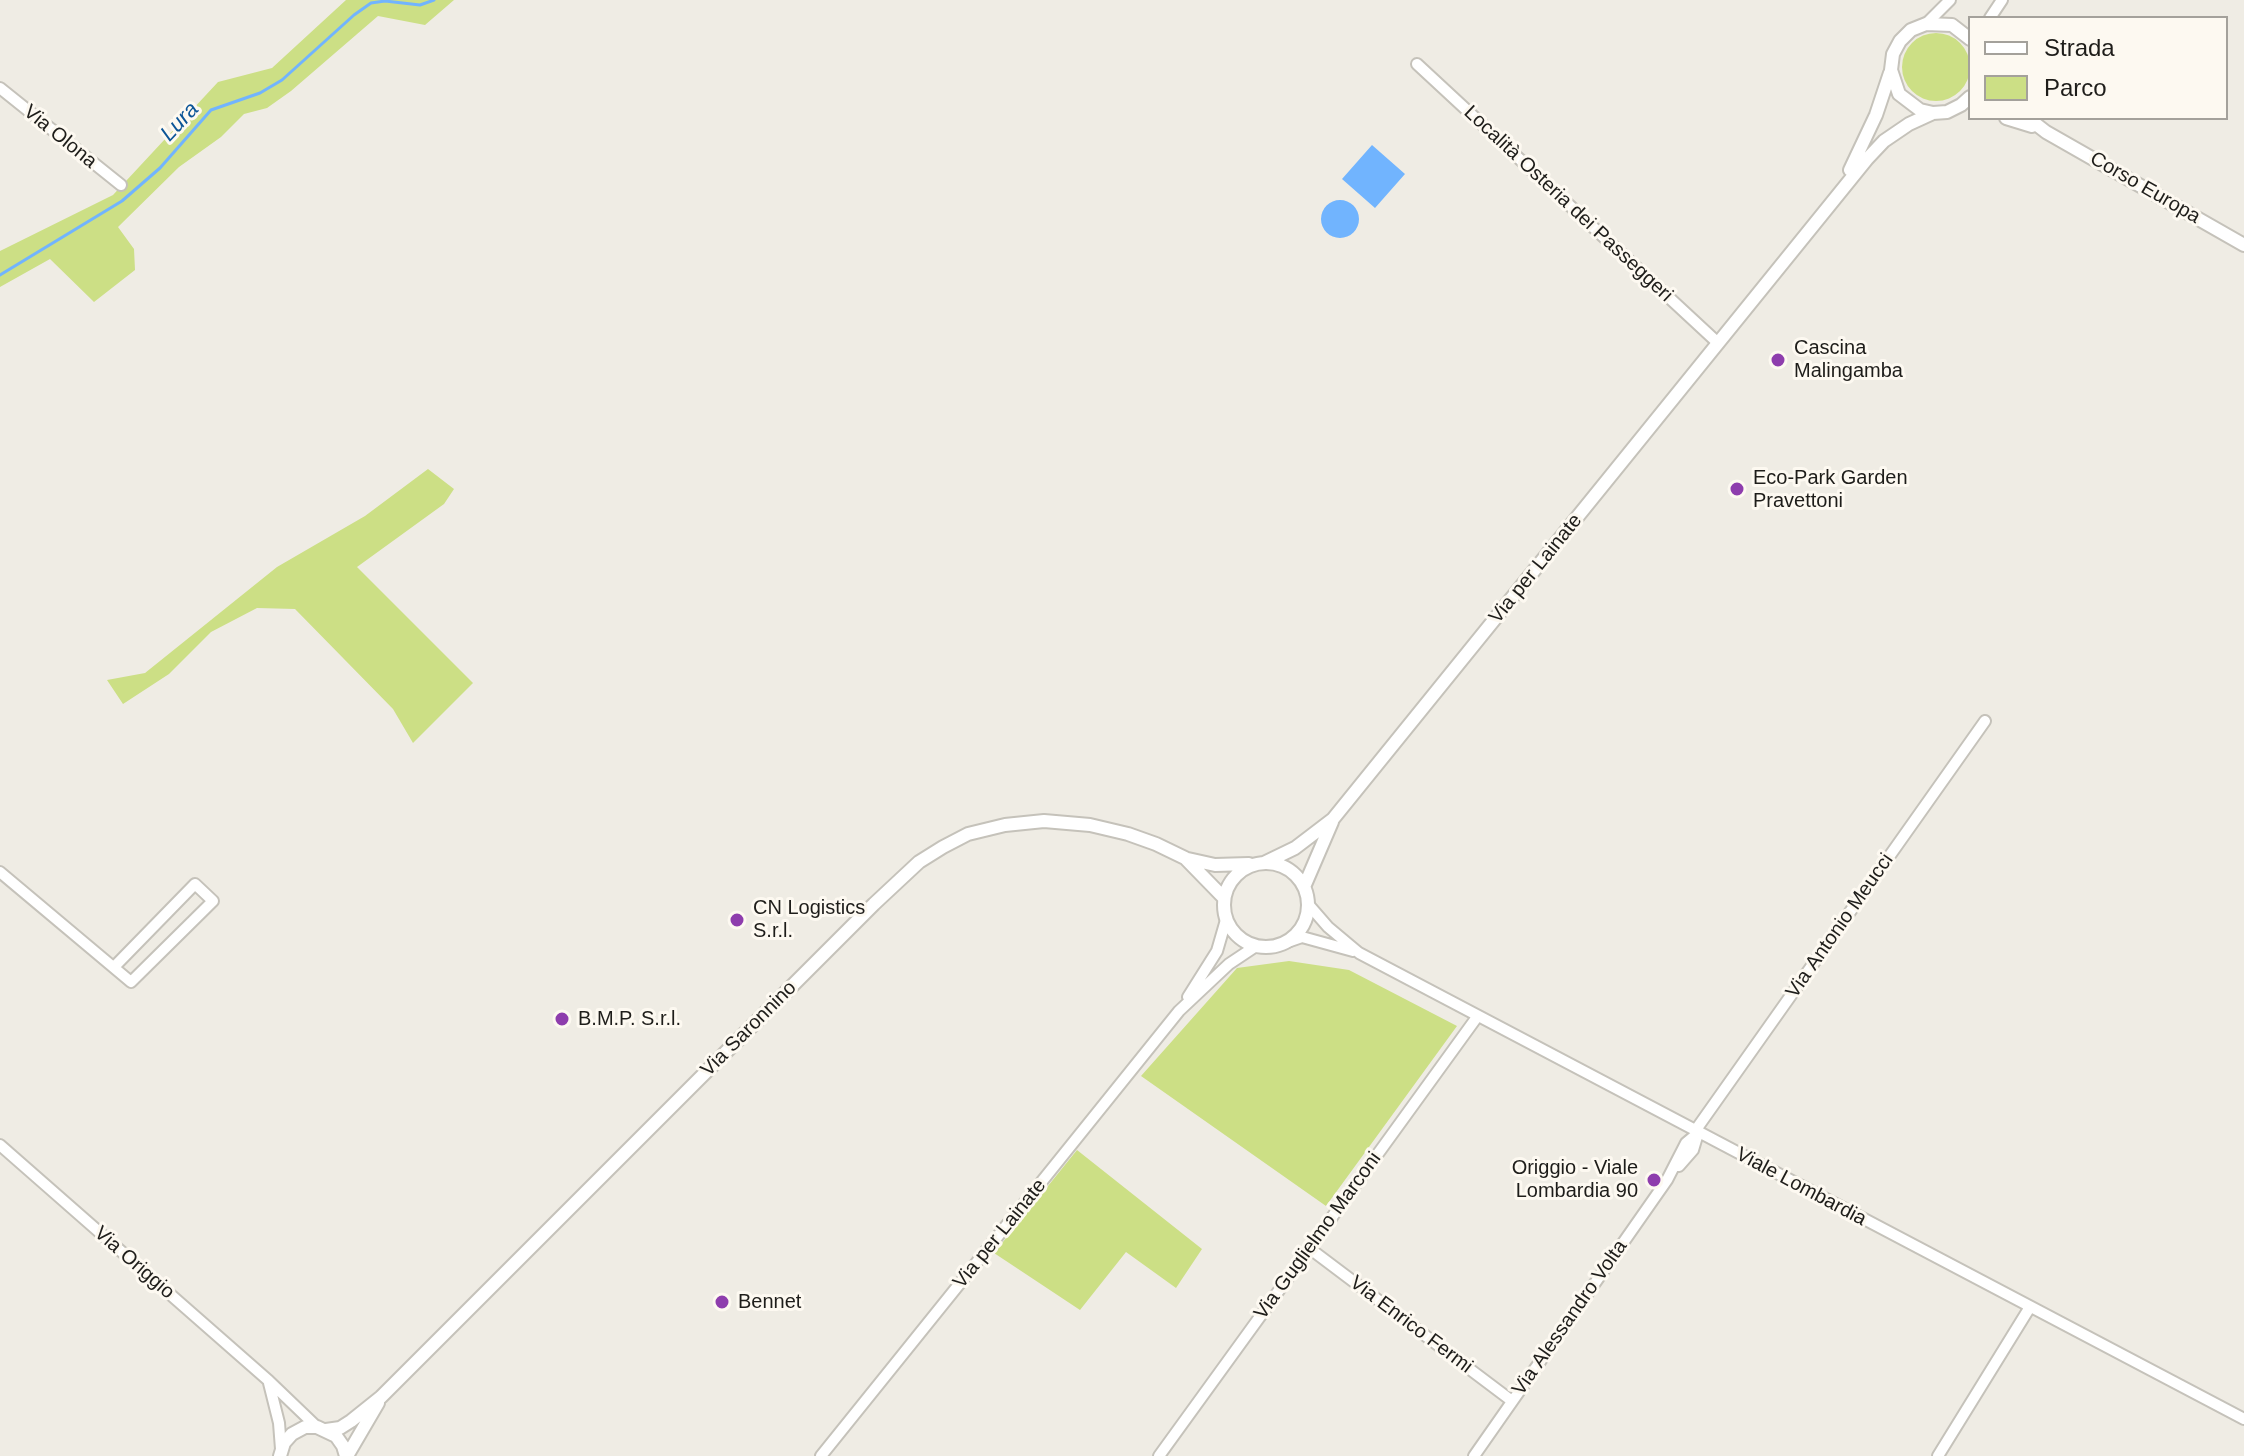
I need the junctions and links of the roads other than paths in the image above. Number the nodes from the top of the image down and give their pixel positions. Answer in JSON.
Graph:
{"nodes":[{"id":1,"x":1950,"y":0,"type":"edge"},
{"id":2,"x":1926,"y":24,"type":"junction"},
{"id":3,"x":1968,"y":37,"type":"edge"},
{"id":4,"x":1417,"y":64,"type":"dead end"},
{"id":5,"x":1891,"y":70,"type":"junction"},
{"id":6,"x":0,"y":88,"type":"edge"},
{"id":7,"x":1968,"y":99,"type":"edge"},
{"id":8,"x":1947,"y":112,"type":"junction"},
{"id":9,"x":1968,"y":112,"type":"edge"},
{"id":10,"x":1933,"y":113,"type":"junction"},
{"id":11,"x":2012,"y":120,"type":"edge"},
{"id":12,"x":2031,"y":120,"type":"edge"},
{"id":13,"x":2046,"y":132,"type":"junction"},
{"id":14,"x":121,"y":185,"type":"dead end"},
{"id":15,"x":1840,"y":191,"type":"junction"},
{"id":16,"x":2244,"y":245,"type":"edge"},
{"id":17,"x":1718,"y":343,"type":"junction"},
{"id":18,"x":1985,"y":721,"type":"dead end"},
{"id":19,"x":1333,"y":819,"type":"junction"},
{"id":20,"x":1185,"y":858,"type":"junction"},
{"id":21,"x":1259,"y":864,"type":"junction"},
{"id":22,"x":0,"y":872,"type":"edge"},
{"id":23,"x":1304,"y":887,"type":"junction"},
{"id":24,"x":1224,"y":898,"type":"junction"},
{"id":25,"x":1308,"y":904,"type":"junction"},
{"id":26,"x":1226,"y":920,"type":"junction"},
{"id":27,"x":1279,"y":945,"type":"junction"},
{"id":28,"x":1256,"y":946,"type":"junction"},
{"id":29,"x":1359,"y":953,"type":"junction"},
{"id":30,"x":114,"y":967,"type":"junction"},
{"id":31,"x":1179,"y":1011,"type":"junction"},
{"id":32,"x":1477,"y":1017,"type":"junction"},
{"id":33,"x":1696,"y":1132,"type":"junction"},
{"id":34,"x":0,"y":1145,"type":"edge"},
{"id":35,"x":1309,"y":1248,"type":"junction"},
{"id":36,"x":2030,"y":1307,"type":"junction"},
{"id":37,"x":269,"y":1381,"type":"junction"},
{"id":38,"x":381,"y":1397,"type":"junction"},
{"id":39,"x":1512,"y":1401,"type":"junction"},
{"id":40,"x":2244,"y":1419,"type":"edge"},
{"id":41,"x":322,"y":1428,"type":"junction"},
{"id":42,"x":280,"y":1453,"type":"edge"},
{"id":43,"x":346,"y":1456,"type":"edge"},
{"id":44,"x":821,"y":1456,"type":"edge"},
{"id":45,"x":1159,"y":1456,"type":"edge"},
{"id":46,"x":1474,"y":1456,"type":"edge"},
{"id":47,"x":1938,"y":1456,"type":"edge"}],
"edges":[{"from":1,"to":2,"type":"street"},
{"from":2,"to":3,"type":"main road"},
{"from":2,"to":5,"type":"main road"},
{"from":4,"to":17,"type":"street","name":"Località Osteria dei Passeggeri"},
{"from":5,"to":10,"type":"main road"},
{"from":5,"to":15,"type":"main road"},
{"from":6,"to":14,"type":"street","name":"Via Olona"},
{"from":7,"to":8,"type":"main road"},
{"from":8,"to":9,"type":"main road"},
{"from":8,"to":10,"type":"main road"},
{"from":10,"to":15,"type":"main road"},
{"from":11,"to":13,"type":"main road","name":"Corso Europa"},
{"from":12,"to":13,"type":"main road","name":"Corso Europa"},
{"from":13,"to":16,"type":"main road","name":"Corso Europa"},
{"from":15,"to":17,"type":"main road","name":"Via per Lainate"},
{"from":17,"to":19,"type":"main road","name":"Via per Lainate"},
{"from":18,"to":33,"type":"street","name":"Via Antonio Meucci"},
{"from":19,"to":21,"type":"main road","name":"Via per Lainate"},
{"from":19,"to":23,"type":"main road","name":"Via per Lainate"},
{"from":20,"to":21,"type":"main road","name":"Via Saronnino"},
{"from":20,"to":24,"type":"main road","name":"Via Saronnino"},
{"from":20,"to":38,"type":"main road","name":"Via Saronnino"},
{"from":21,"to":23,"type":"main road"},
{"from":21,"to":24,"type":"main road"},
{"from":22,"to":30,"type":"street"},
{"from":23,"to":25,"type":"main road"},
{"from":24,"to":26,"type":"main road"},
{"from":25,"to":27,"type":"main road"},
{"from":25,"to":29,"type":"street","name":"Viale Lombardia"},
{"from":26,"to":28,"type":"main road"},
{"from":26,"to":31,"type":"street","name":"Via per Lainate"},
{"from":27,"to":28,"type":"main road"},
{"from":27,"to":29,"type":"street","name":"Viale Lombardia"},
{"from":28,"to":31,"type":"street","name":"Via per Lainate"},
{"from":29,"to":32,"type":"street","name":"Viale Lombardia"},
{"from":30,"to":30,"type":"street"},
{"from":31,"to":44,"type":"street","name":"Via per Lainate"},
{"from":32,"to":33,"type":"street","name":"Viale Lombardia"},
{"from":32,"to":35,"type":"street","name":"Via Guglielmo Marconi"},
{"from":33,"to":36,"type":"street","name":"Viale Lombardia"},
{"from":33,"to":39,"type":"street","name":"Via Alessandro Volta"},
{"from":34,"to":37,"type":"street","name":"Via Origgio"},
{"from":35,"to":39,"type":"street","name":"Via Enrico Fermi"},
{"from":35,"to":45,"type":"street","name":"Via Guglielmo Marconi"},
{"from":36,"to":40,"type":"street","name":"Viale Lombardia"},
{"from":36,"to":47,"type":"street"},
{"from":37,"to":41,"type":"street","name":"Via Origgio"},
{"from":37,"to":42,"type":"street"},
{"from":38,"to":41,"type":"main road","name":"Via Saronnino"},
{"from":38,"to":43,"type":"main road","name":"Via Saronnino"},
{"from":39,"to":46,"type":"street","name":"Via Alessandro Volta"},
{"from":41,"to":42,"type":"main road","name":"Via Saronnino"},
{"from":41,"to":43,"type":"main road"}]}
